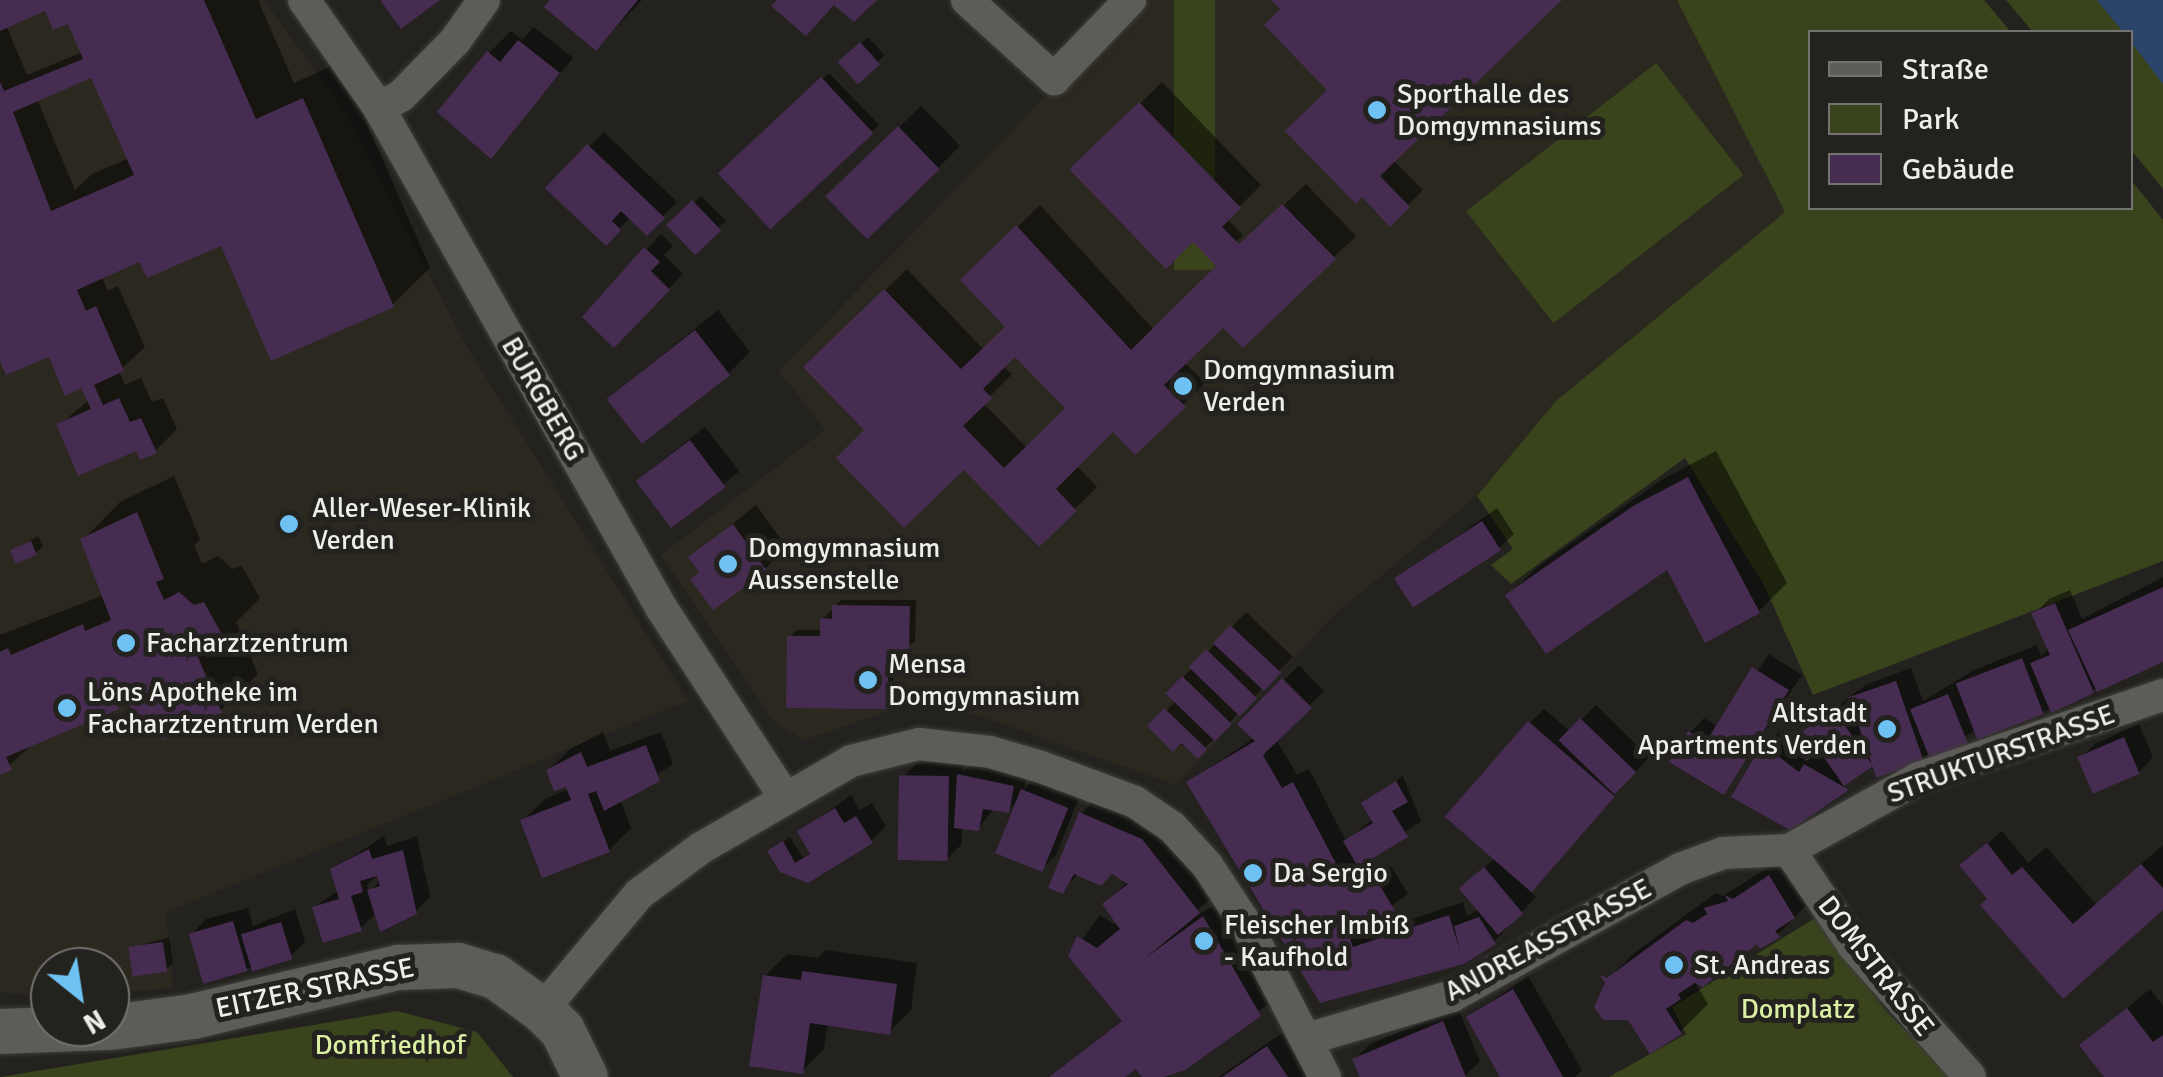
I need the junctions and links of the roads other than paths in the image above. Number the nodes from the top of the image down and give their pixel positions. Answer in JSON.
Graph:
{"nodes":[{"id":1,"x":304,"y":0,"type":"edge"},
{"id":2,"x":484,"y":0,"type":"edge"},
{"id":3,"x":967,"y":0,"type":"edge"},
{"id":4,"x":1130,"y":0,"type":"edge"},
{"id":5,"x":379,"y":108,"type":"junction"},
{"id":6,"x":2163,"y":695,"type":"edge"},
{"id":7,"x":784,"y":796,"type":"junction"},
{"id":8,"x":1790,"y":850,"type":"junction"},
{"id":9,"x":542,"y":1010,"type":"junction"},
{"id":10,"x":130,"y":1024,"type":"edge"},
{"id":11,"x":30,"y":1030,"type":"edge"},
{"id":12,"x":0,"y":1031,"type":"edge"},
{"id":13,"x":1307,"y":1039,"type":"junction"},
{"id":14,"x":585,"y":1077,"type":"edge"},
{"id":15,"x":1324,"y":1077,"type":"edge"},
{"id":16,"x":1970,"y":1077,"type":"edge"}],
"edges":[{"from":1,"to":5,"type":"street","name":"BURGBERG"},
{"from":2,"to":5,"type":"street"},
{"from":3,"to":4,"type":"street"},
{"from":5,"to":7,"type":"street","name":"BURGBERG"},
{"from":6,"to":8,"type":"street","name":"STRUKTURSTRASSE"},
{"from":7,"to":9,"type":"street"},
{"from":7,"to":13,"type":"street"},
{"from":8,"to":13,"type":"street","name":"ANDREASSTRASSE"},
{"from":8,"to":16,"type":"street","name":"DOMSTRASSE"},
{"from":9,"to":10,"type":"main road","name":"EITZER STRASSE"},
{"from":9,"to":14,"type":"main road","name":"EITZER STRASSE"},
{"from":11,"to":12,"type":"main road","name":"EITZER STRASSE"},
{"from":13,"to":15,"type":"street"}]}
